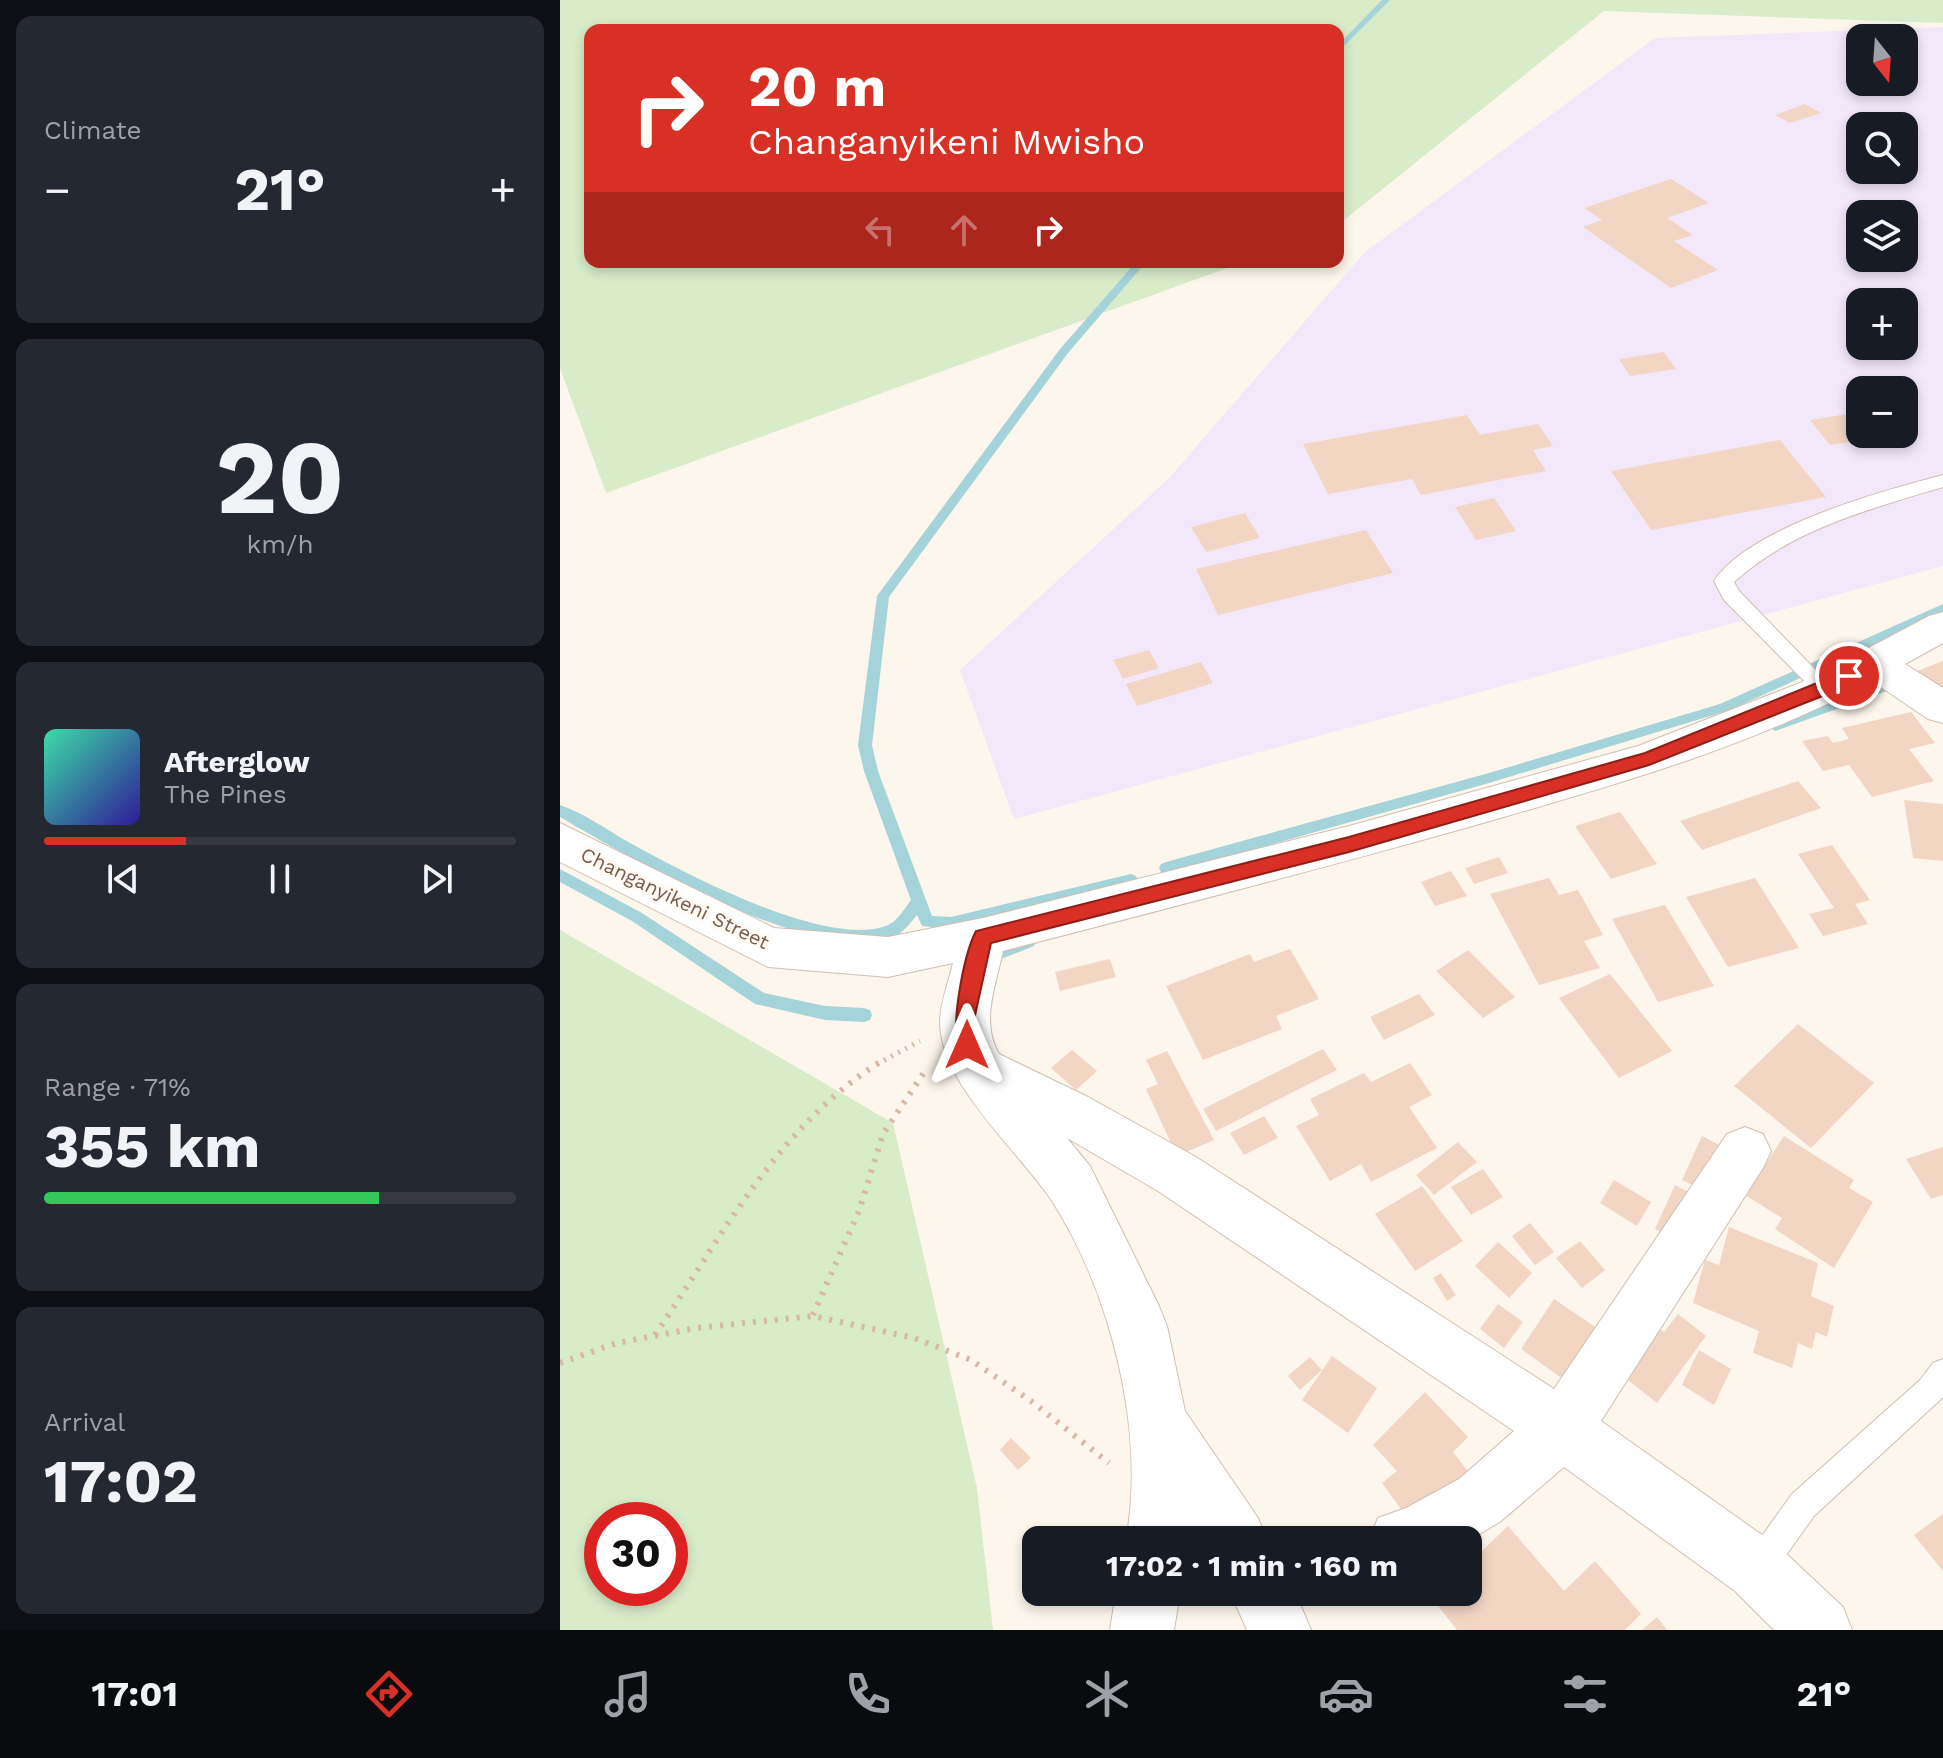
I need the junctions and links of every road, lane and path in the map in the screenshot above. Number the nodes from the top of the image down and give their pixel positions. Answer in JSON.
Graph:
{"nodes":[{"id":1,"x":1943,"y":481,"type":"edge"},
{"id":2,"x":1943,"y":626,"type":"edge"},
{"id":3,"x":1873,"y":662,"type":"junction"},
{"id":4,"x":1824,"y":689,"type":"junction"},
{"id":5,"x":1943,"y":708,"type":"edge"},
{"id":6,"x":560,"y":841,"type":"edge"},
{"id":7,"x":983,"y":937,"type":"junction"},
{"id":8,"x":964,"y":1020,"type":"junction"},
{"id":9,"x":981,"y":1070,"type":"junction"},
{"id":10,"x":1745,"y":1151,"type":"dead end"},
{"id":11,"x":813,"y":1316,"type":"junction"},
{"id":12,"x":655,"y":1336,"type":"junction"},
{"id":13,"x":560,"y":1363,"type":"edge"},
{"id":14,"x":1943,"y":1373,"type":"edge"},
{"id":15,"x":1158,"y":1421,"type":"junction"},
{"id":16,"x":1562,"y":1429,"type":"junction"},
{"id":17,"x":1160,"y":1523,"type":"edge"},
{"id":18,"x":1227,"y":1526,"type":"edge"},
{"id":19,"x":1434,"y":1526,"type":"edge"},
{"id":20,"x":1757,"y":1569,"type":"junction"},
{"id":21,"x":1146,"y":1606,"type":"edge"},
{"id":22,"x":1268,"y":1606,"type":"edge"},
{"id":23,"x":1142,"y":1630,"type":"edge"},
{"id":24,"x":1279,"y":1630,"type":"edge"},
{"id":25,"x":1820,"y":1630,"type":"edge"}],
"edges":[{"from":1,"to":4,"type":"lane"},
{"from":2,"to":3,"type":"street","name":"Changanyikeni Street"},
{"from":3,"to":4,"type":"street","name":"Changanyikeni Street"},
{"from":3,"to":5,"type":"street"},
{"from":4,"to":7,"type":"street","name":"Changanyikeni Street"},
{"from":6,"to":7,"type":"street","name":"Changanyikeni Street"},
{"from":7,"to":8,"type":"street"},
{"from":8,"to":9,"type":"street"},
{"from":8,"to":11,"type":"path"},
{"from":8,"to":12,"type":"path"},
{"from":9,"to":15,"type":"street"},
{"from":9,"to":16,"type":"street"},
{"from":10,"to":16,"type":"street"},
{"from":11,"to":12,"type":"path"},
{"from":11,"to":17,"type":"path"},
{"from":12,"to":13,"type":"path"},
{"from":14,"to":20,"type":"lane"},
{"from":15,"to":17,"type":"street"},
{"from":15,"to":18,"type":"street"},
{"from":16,"to":19,"type":"street"},
{"from":16,"to":20,"type":"street"},
{"from":20,"to":25,"type":"street"},
{"from":21,"to":23,"type":"street"},
{"from":22,"to":24,"type":"street"}]}
